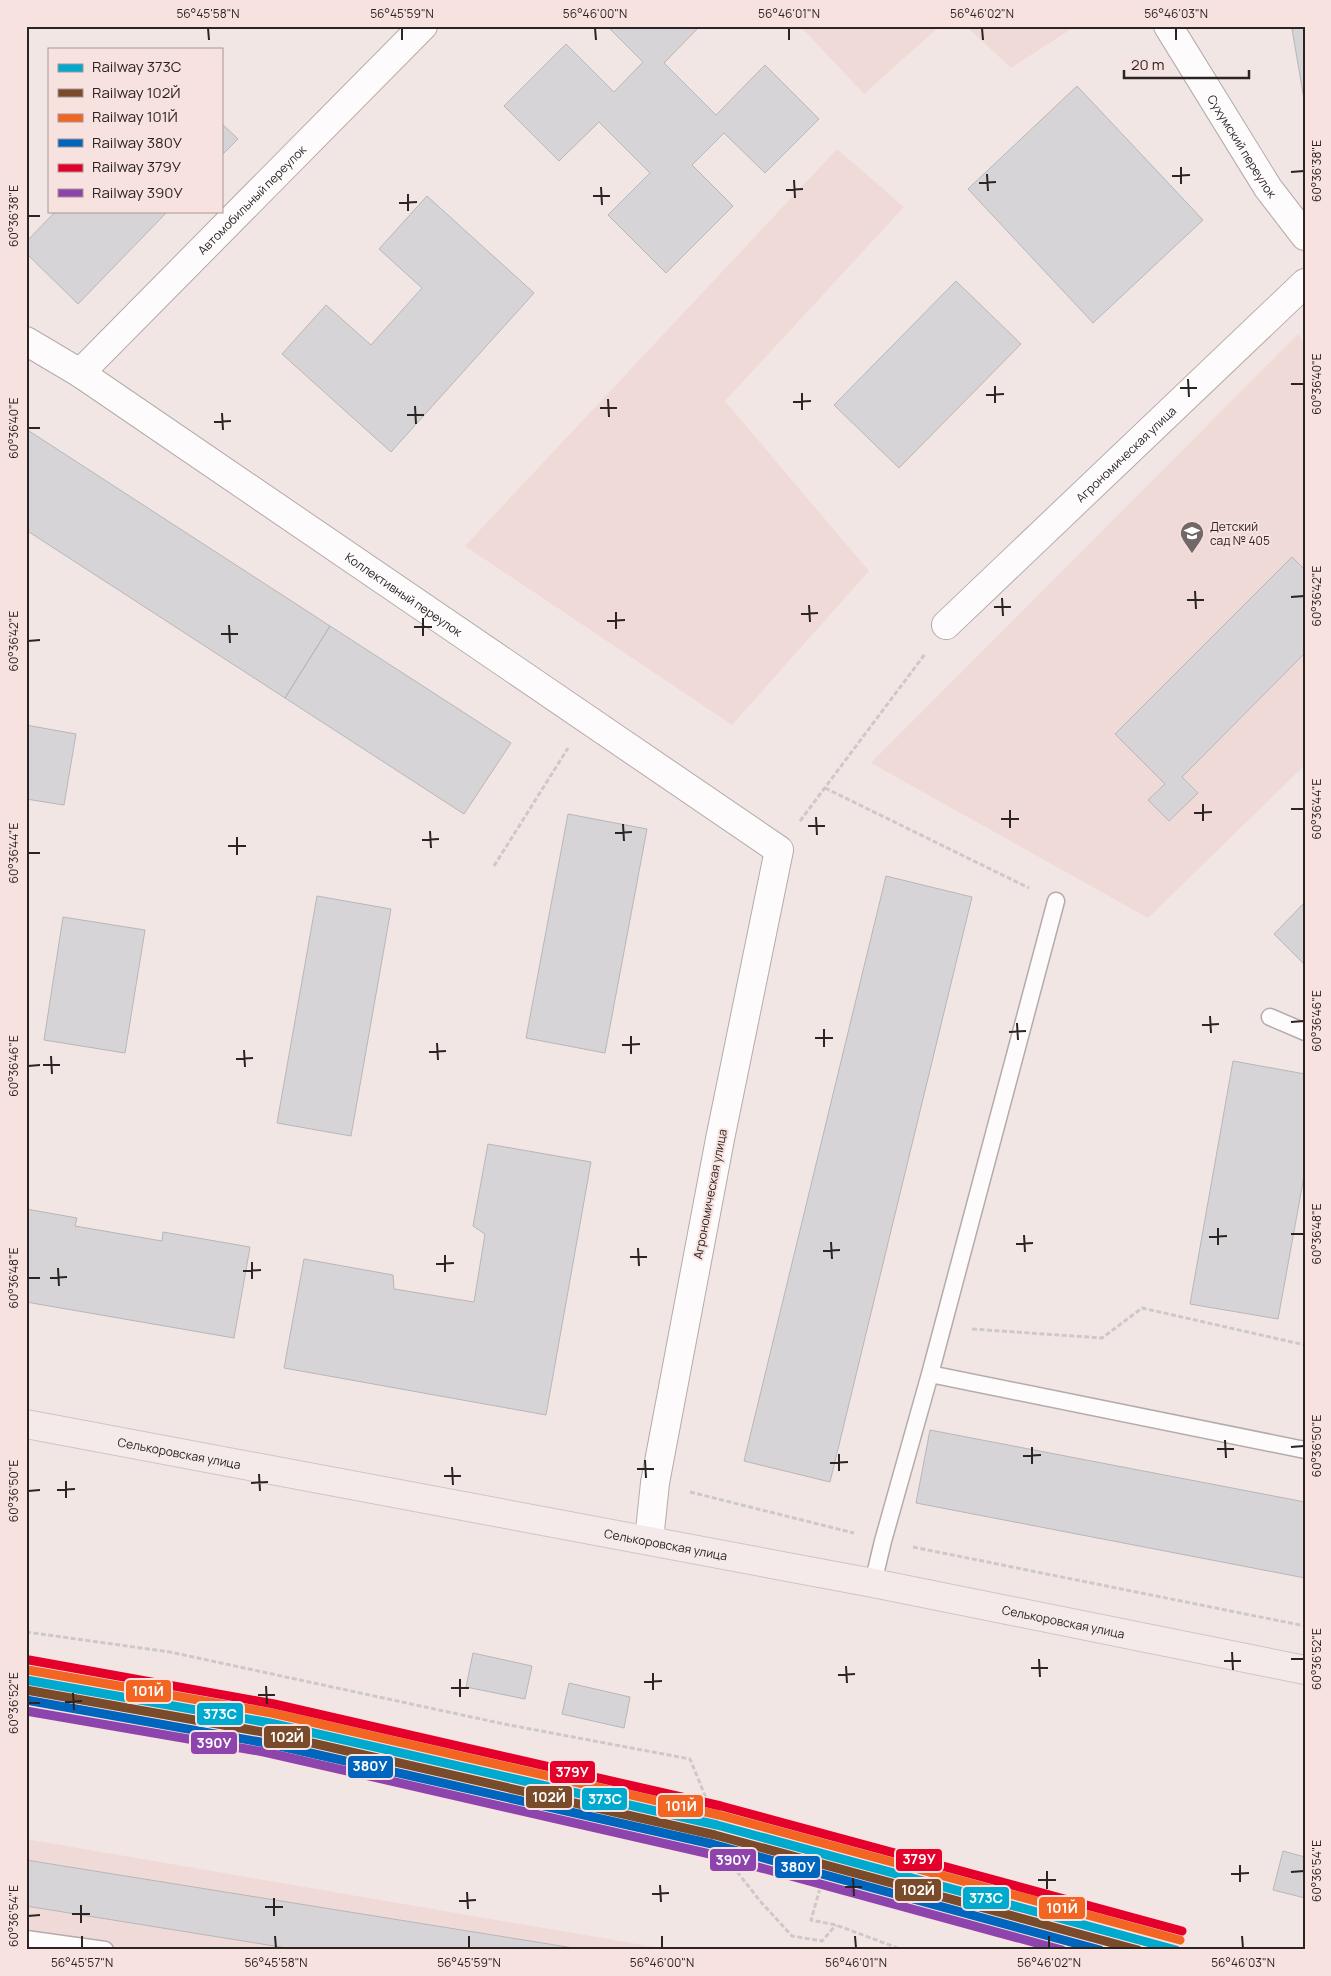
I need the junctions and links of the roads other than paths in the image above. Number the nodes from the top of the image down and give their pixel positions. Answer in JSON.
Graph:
{"nodes":[{"id":1,"x":423,"y":26,"type":"edge"},
{"id":2,"x":1168,"y":26,"type":"edge"},
{"id":3,"x":1305,"y":236,"type":"edge"},
{"id":4,"x":1305,"y":283,"type":"edge"},
{"id":5,"x":26,"y":341,"type":"edge"},
{"id":6,"x":80,"y":373,"type":"junction"},
{"id":7,"x":946,"y":625,"type":"road end"},
{"id":8,"x":779,"y":850,"type":"joint"},
{"id":9,"x":1056,"y":901,"type":"road end"},
{"id":10,"x":1270,"y":1017,"type":"dead end"},
{"id":11,"x":1305,"y":1032,"type":"edge"},
{"id":12,"x":930,"y":1374,"type":"junction"},
{"id":13,"x":26,"y":1424,"type":"edge"},
{"id":14,"x":1305,"y":1450,"type":"edge"},
{"id":15,"x":649,"y":1540,"type":"junction"},
{"id":16,"x":874,"y":1582,"type":"junction"},
{"id":17,"x":1305,"y":1670,"type":"edge"},
{"id":18,"x":26,"y":1939,"type":"edge"},
{"id":19,"x":106,"y":1950,"type":"edge"}],
"edges":[{"from":1,"to":6,"type":"street","name":"Автомобильный переулок"},
{"from":2,"to":3,"type":"street","name":"Сухумский переулок"},
{"from":4,"to":7,"type":"street","name":"Агрономическая улица"},
{"from":5,"to":6,"type":"street","name":"Коллективный переулок"},
{"from":6,"to":8,"type":"street","name":"Коллективный переулок"},
{"from":8,"to":15,"type":"street","name":"Агрономическая улица"},
{"from":9,"to":12,"type":"lane"},
{"from":10,"to":11,"type":"lane"},
{"from":12,"to":14,"type":"lane"},
{"from":12,"to":16,"type":"lane"},
{"from":13,"to":15,"type":"main road","name":"Селькоровская улица"},
{"from":15,"to":16,"type":"main road","name":"Селькоровская улица"},
{"from":16,"to":17,"type":"main road","name":"Селькоровская улица"},
{"from":18,"to":19,"type":"lane"}]}
